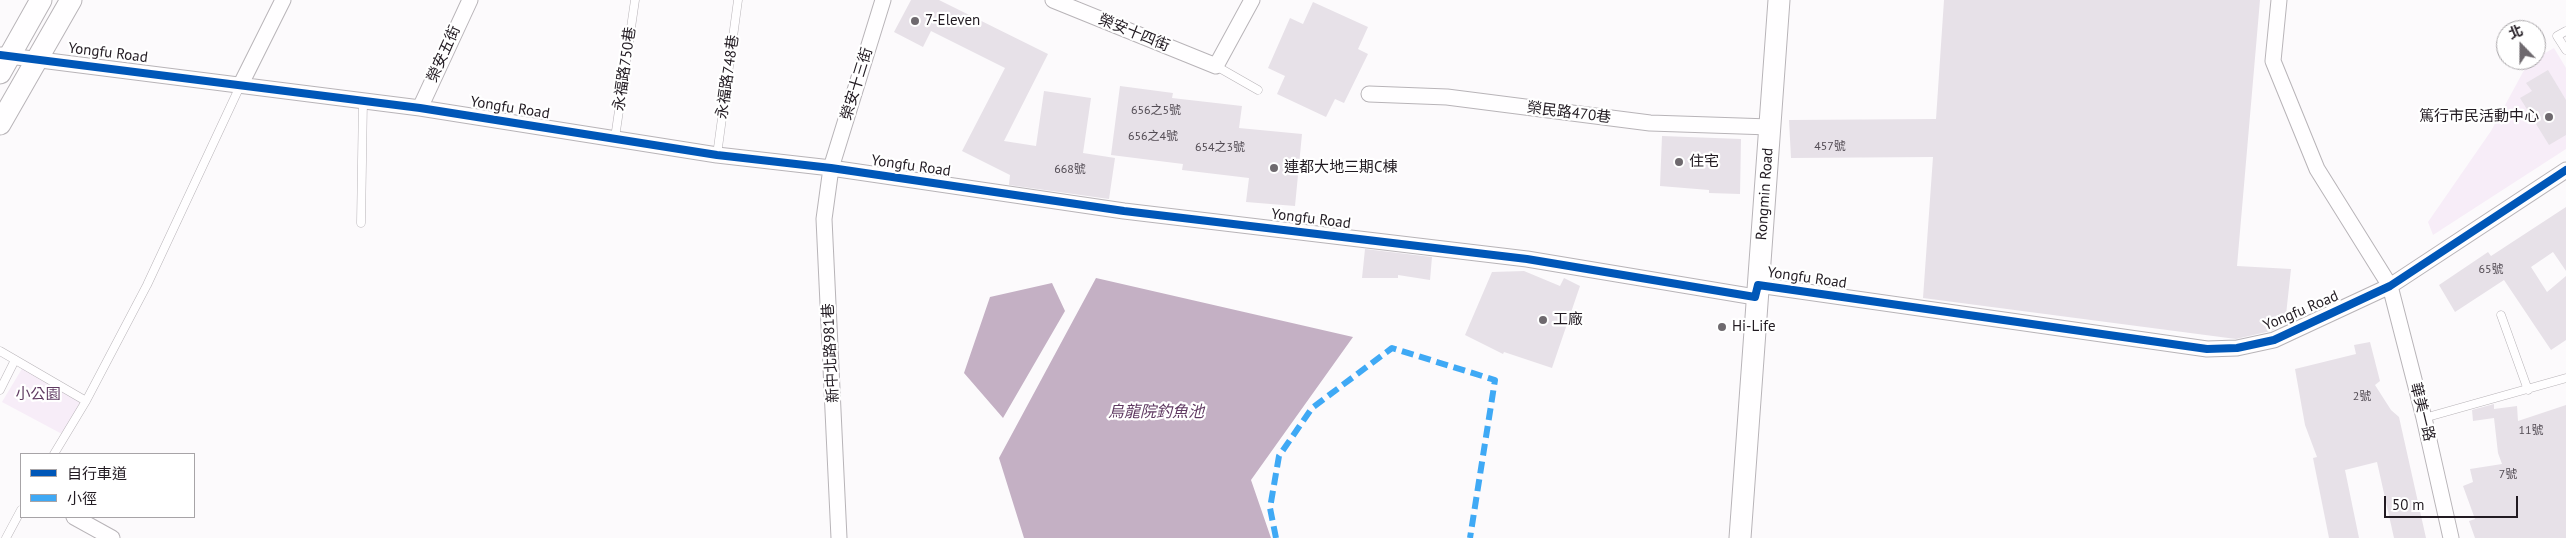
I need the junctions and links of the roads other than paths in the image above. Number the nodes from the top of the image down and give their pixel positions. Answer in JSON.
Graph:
{"nodes":[{"id":1,"x":41,"y":0,"type":"edge"},
{"id":2,"x":71,"y":0,"type":"edge"},
{"id":3,"x":283,"y":0,"type":"edge"},
{"id":4,"x":470,"y":0,"type":"edge"},
{"id":5,"x":635,"y":0,"type":"edge"},
{"id":6,"x":738,"y":0,"type":"edge"},
{"id":7,"x":883,"y":0,"type":"edge"},
{"id":8,"x":1053,"y":0,"type":"edge"},
{"id":9,"x":1252,"y":0,"type":"edge"},
{"id":10,"x":1779,"y":0,"type":"edge"},
{"id":11,"x":2279,"y":0,"type":"edge"},
{"id":12,"x":2566,"y":31,"type":"edge"},
{"id":13,"x":2566,"y":50,"type":"edge"},
{"id":14,"x":38,"y":58,"type":"junction"},
{"id":15,"x":3,"y":61,"type":"edge"},
{"id":16,"x":1216,"y":66,"type":"junction"},
{"id":17,"x":241,"y":84,"type":"junction"},
{"id":18,"x":1258,"y":90,"type":"dead end"},
{"id":19,"x":1369,"y":94,"type":"dead end"},
{"id":20,"x":363,"y":100,"type":"junction"},
{"id":21,"x":420,"y":108,"type":"junction"},
{"id":22,"x":0,"y":124,"type":"edge"},
{"id":23,"x":1770,"y":127,"type":"junction"},
{"id":24,"x":615,"y":138,"type":"junction"},
{"id":25,"x":717,"y":154,"type":"junction"},
{"id":26,"x":830,"y":168,"type":"junction"},
{"id":27,"x":2566,"y":170,"type":"edge"},
{"id":28,"x":361,"y":223,"type":"dead end"},
{"id":29,"x":1758,"y":285,"type":"junction"},
{"id":30,"x":2390,"y":286,"type":"junction"},
{"id":31,"x":2501,"y":315,"type":"dead end"},
{"id":32,"x":0,"y":352,"type":"edge"},
{"id":33,"x":15,"y":360,"type":"junction"},
{"id":34,"x":2566,"y":378,"type":"edge"},
{"id":35,"x":0,"y":390,"type":"edge"},
{"id":36,"x":2528,"y":390,"type":"junction"},
{"id":37,"x":86,"y":401,"type":"junction"},
{"id":38,"x":2424,"y":418,"type":"junction"},
{"id":39,"x":55,"y":453,"type":"edge"},
{"id":40,"x":20,"y":512,"type":"edge"},
{"id":41,"x":76,"y":518,"type":"edge"},
{"id":42,"x":6,"y":538,"type":"edge"},
{"id":43,"x":112,"y":538,"type":"edge"},
{"id":44,"x":839,"y":538,"type":"edge"},
{"id":45,"x":1740,"y":538,"type":"edge"},
{"id":46,"x":2451,"y":538,"type":"edge"}],
"edges":[{"from":1,"to":15,"type":"street"},
{"from":2,"to":14,"type":"street"},
{"from":3,"to":17,"type":"street"},
{"from":4,"to":21,"type":"street","name":"榮安五街"},
{"from":5,"to":24,"type":"lane","name":"永福路750巷"},
{"from":6,"to":25,"type":"lane","name":"永福路748巷"},
{"from":7,"to":26,"type":"street","name":"榮安十三街"},
{"from":8,"to":16,"type":"street","name":"榮安十四街"},
{"from":9,"to":16,"type":"street"},
{"from":10,"to":23,"type":"street","name":"Rongmin Road"},
{"from":11,"to":30,"type":"street","name":"華美一路"},
{"from":12,"to":13,"type":"lane"},
{"from":14,"to":15,"type":"street","name":"Yongfu Road"},
{"from":14,"to":17,"type":"street","name":"Yongfu Road"},
{"from":14,"to":22,"type":"street"},
{"from":16,"to":18,"type":"lane"},
{"from":17,"to":20,"type":"street","name":"Yongfu Road"},
{"from":17,"to":37,"type":"lane"},
{"from":19,"to":23,"type":"street","name":"榮民路470巷"},
{"from":20,"to":21,"type":"street","name":"Yongfu Road"},
{"from":20,"to":28,"type":"lane"},
{"from":21,"to":24,"type":"street","name":"Yongfu Road"},
{"from":23,"to":29,"type":"street","name":"Rongmin Road"},
{"from":24,"to":25,"type":"street","name":"Yongfu Road"},
{"from":25,"to":26,"type":"street","name":"Yongfu Road"},
{"from":26,"to":29,"type":"street","name":"Yongfu Road"},
{"from":26,"to":44,"type":"street","name":"新中北路981巷"},
{"from":27,"to":30,"type":"street","name":"Yongfu Road"},
{"from":29,"to":30,"type":"street","name":"Yongfu Road"},
{"from":29,"to":45,"type":"street","name":"Rongmin Road"},
{"from":30,"to":38,"type":"street","name":"華美一路"},
{"from":31,"to":36,"type":"lane"},
{"from":32,"to":33,"type":"lane"},
{"from":33,"to":35,"type":"lane"},
{"from":33,"to":37,"type":"lane"},
{"from":34,"to":36,"type":"lane"},
{"from":36,"to":38,"type":"lane"},
{"from":37,"to":39,"type":"lane"},
{"from":38,"to":46,"type":"street","name":"華美一路"},
{"from":40,"to":42,"type":"lane"},
{"from":41,"to":43,"type":"street"}]}
